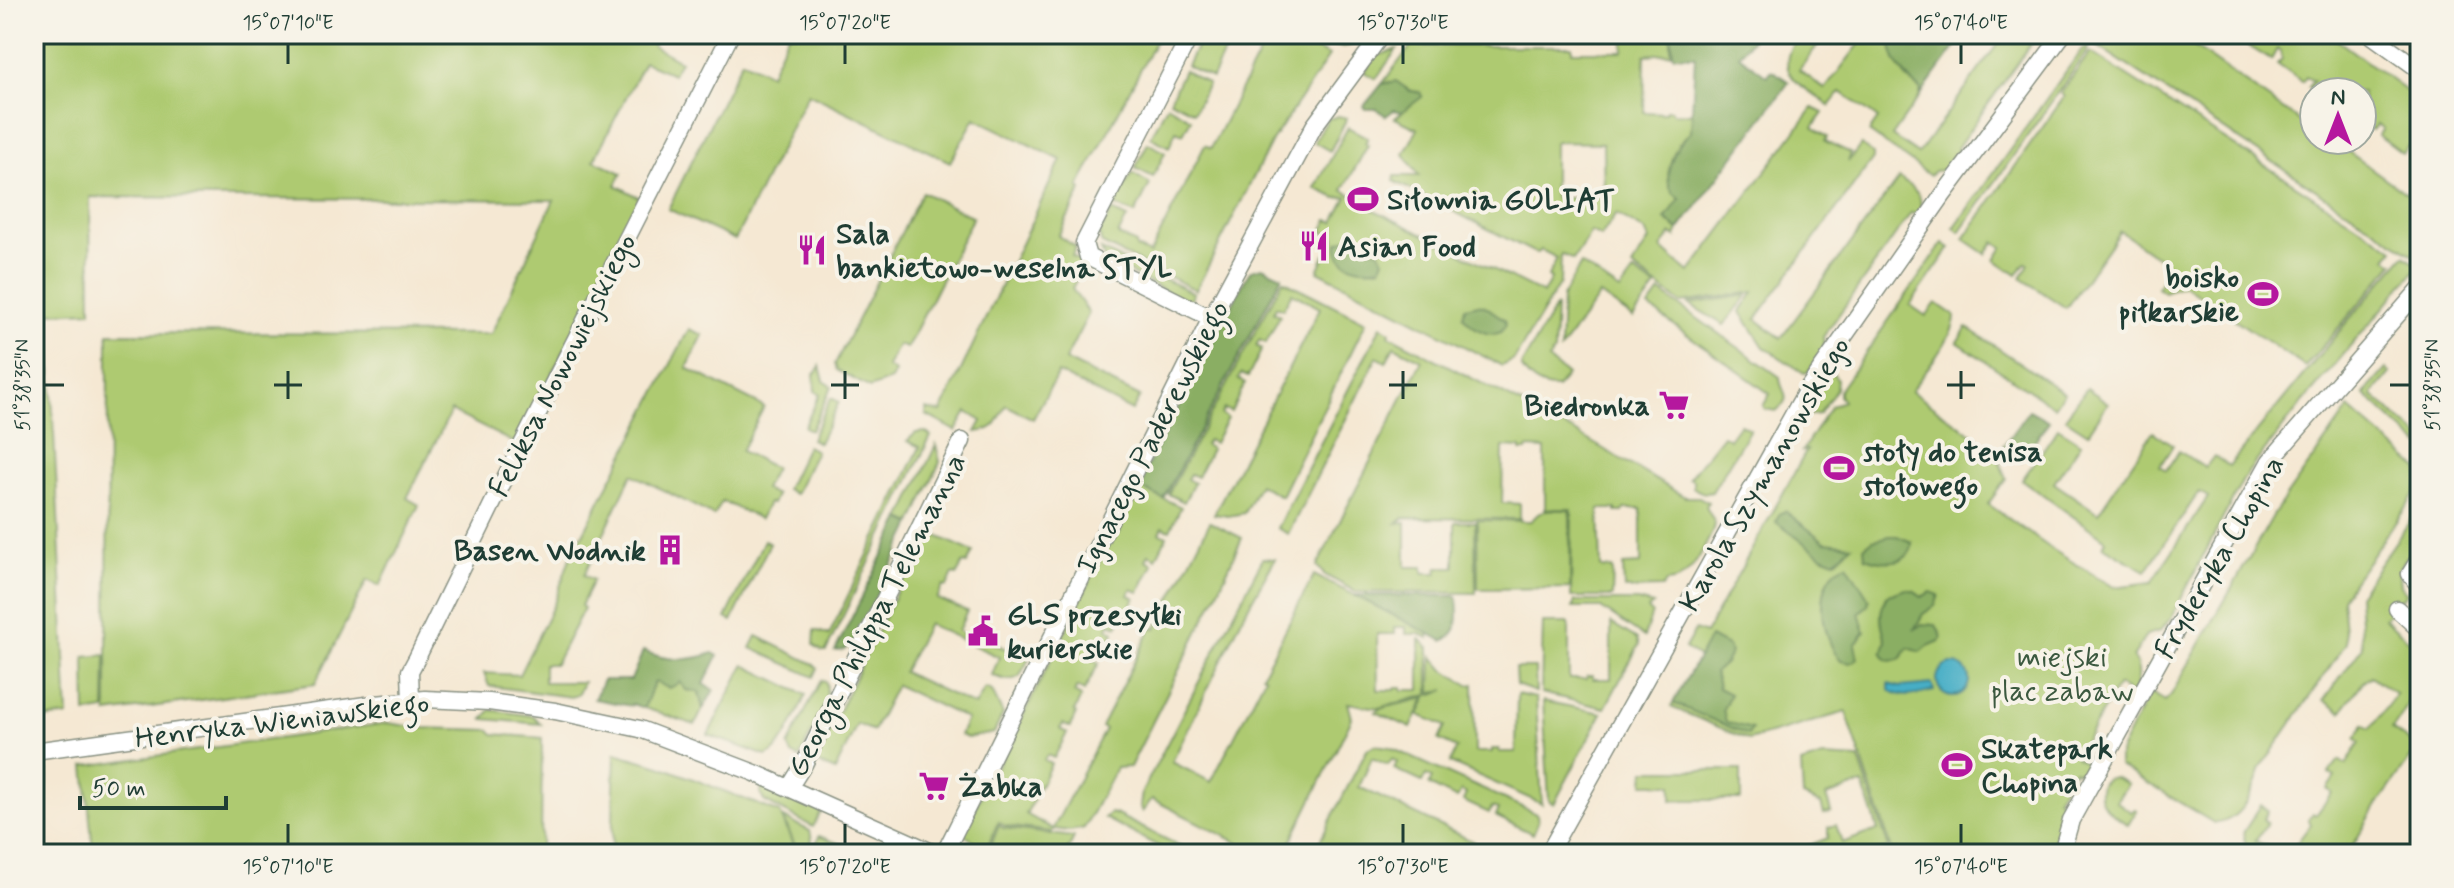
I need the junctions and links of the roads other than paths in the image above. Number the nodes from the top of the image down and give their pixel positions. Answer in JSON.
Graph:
{"nodes":[{"id":1,"x":731,"y":34,"type":"edge"},
{"id":2,"x":1191,"y":34,"type":"edge"},
{"id":3,"x":1382,"y":34,"type":"edge"},
{"id":4,"x":2063,"y":34,"type":"edge"},
{"id":5,"x":2370,"y":34,"type":"edge"},
{"id":6,"x":2420,"y":70,"type":"edge"},
{"id":7,"x":2420,"y":289,"type":"edge"},
{"id":8,"x":1211,"y":318,"type":"junction"},
{"id":9,"x":962,"y":441,"type":"dead end"},
{"id":10,"x":2420,"y":558,"type":"edge"},
{"id":11,"x":2417,"y":583,"type":"dead end"},
{"id":12,"x":2397,"y":609,"type":"dead end"},
{"id":13,"x":2420,"y":630,"type":"edge"},
{"id":14,"x":411,"y":701,"type":"junction"},
{"id":15,"x":2420,"y":711,"type":"edge"},
{"id":16,"x":2420,"y":726,"type":"edge"},
{"id":17,"x":34,"y":751,"type":"edge"},
{"id":18,"x":789,"y":788,"type":"junction"},
{"id":19,"x":936,"y":854,"type":"edge"},
{"id":20,"x":944,"y":854,"type":"edge"},
{"id":21,"x":1548,"y":854,"type":"edge"},
{"id":22,"x":2065,"y":854,"type":"edge"}],
"edges":[{"from":1,"to":14,"type":"street","name":"Feliksa Nowowiejskiego"},
{"from":2,"to":8,"type":"street"},
{"from":3,"to":8,"type":"street","name":"Ignacego Paderewskiego"},
{"from":4,"to":21,"type":"street","name":"Karola Szymanowskiego"},
{"from":5,"to":6,"type":"street"},
{"from":7,"to":22,"type":"street","name":"Fryderyka Chopina"},
{"from":8,"to":20,"type":"street","name":"Ignacego Paderewskiego"},
{"from":9,"to":18,"type":"street","name":"Georga Philippa Telemanna"},
{"from":10,"to":11,"type":"street"},
{"from":12,"to":13,"type":"street"},
{"from":14,"to":17,"type":"street","name":"Henryka Wieniawskiego"},
{"from":14,"to":18,"type":"street","name":"Henryka Wieniawskiego"},
{"from":15,"to":16,"type":"street"},
{"from":18,"to":19,"type":"street","name":"Henryka Wieniawskiego"}]}
